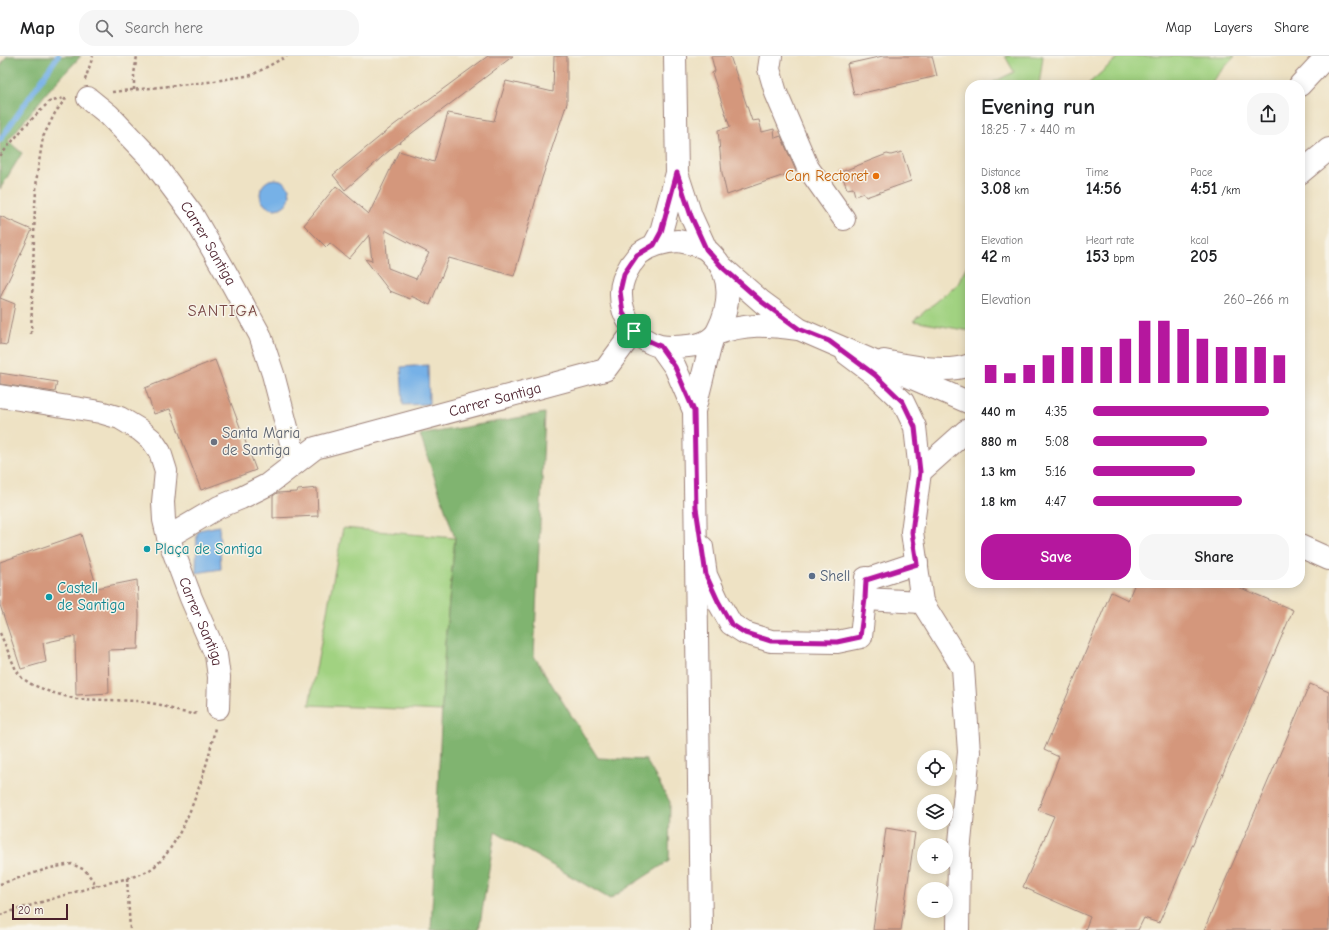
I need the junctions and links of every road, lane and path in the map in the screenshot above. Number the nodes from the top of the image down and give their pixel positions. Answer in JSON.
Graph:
{"nodes":[{"id":1,"x":137,"y":56,"type":"edge"},
{"id":2,"x":287,"y":56,"type":"edge"},
{"id":3,"x":675,"y":56,"type":"edge"},
{"id":4,"x":682,"y":56,"type":"edge"},
{"id":5,"x":771,"y":56,"type":"edge"},
{"id":6,"x":1326,"y":56,"type":"edge"},
{"id":7,"x":1305,"y":80,"type":"edge"},
{"id":8,"x":675,"y":81,"type":"junction"},
{"id":9,"x":134,"y":90,"type":"junction"},
{"id":10,"x":110,"y":92,"type":"dead end"},
{"id":11,"x":66,"y":98,"type":"junction"},
{"id":12,"x":88,"y":98,"type":"joint"},
{"id":13,"x":1329,"y":149,"type":"edge"},
{"id":14,"x":0,"y":156,"type":"edge"},
{"id":15,"x":1305,"y":169,"type":"edge"},
{"id":16,"x":677,"y":173,"type":"junction"},
{"id":17,"x":844,"y":219,"type":"dead end"},
{"id":18,"x":654,"y":245,"type":"junction"},
{"id":19,"x":706,"y":249,"type":"junction"},
{"id":20,"x":722,"y":267,"type":"junction"},
{"id":21,"x":799,"y":329,"type":"junction"},
{"id":22,"x":634,"y":331,"type":"junction"},
{"id":23,"x":31,"y":334,"type":"dead end"},
{"id":24,"x":714,"y":336,"type":"junction"},
{"id":25,"x":829,"y":341,"type":"junction"},
{"id":26,"x":660,"y":346,"type":"junction"},
{"id":27,"x":860,"y":356,"type":"junction"},
{"id":28,"x":965,"y":366,"type":"edge"},
{"id":29,"x":0,"y":396,"type":"edge"},
{"id":30,"x":965,"y":401,"type":"edge"},
{"id":31,"x":694,"y":411,"type":"junction"},
{"id":32,"x":965,"y":432,"type":"edge"},
{"id":33,"x":296,"y":462,"type":"junction"},
{"id":34,"x":920,"y":472,"type":"junction"},
{"id":35,"x":696,"y":508,"type":"junction"},
{"id":36,"x":168,"y":537,"type":"junction"},
{"id":37,"x":1305,"y":548,"type":"edge"},
{"id":38,"x":1329,"y":559,"type":"edge"},
{"id":39,"x":917,"y":564,"type":"junction"},
{"id":40,"x":866,"y":586,"type":"junction"},
{"id":41,"x":922,"y":602,"type":"junction"},
{"id":42,"x":0,"y":633,"type":"edge"},
{"id":43,"x":218,"y":708,"type":"junction"},
{"id":44,"x":127,"y":878,"type":"junction"},
{"id":45,"x":0,"y":884,"type":"edge"},
{"id":46,"x":97,"y":886,"type":"junction"},
{"id":47,"x":0,"y":915,"type":"edge"},
{"id":48,"x":130,"y":930,"type":"edge"},
{"id":49,"x":701,"y":930,"type":"edge"},
{"id":50,"x":958,"y":930,"type":"edge"}],
"edges":[{"from":1,"to":9,"type":"path"},
{"from":2,"to":9,"type":"path"},
{"from":3,"to":8,"type":"street"},
{"from":4,"to":8,"type":"street"},
{"from":5,"to":17,"type":"street"},
{"from":6,"to":7,"type":"street"},
{"from":8,"to":16,"type":"street"},
{"from":9,"to":10,"type":"path"},
{"from":11,"to":12,"type":"path"},
{"from":11,"to":14,"type":"path"},
{"from":11,"to":23,"type":"path"},
{"from":12,"to":33,"type":"street","name":"Carrer Santiga"},
{"from":13,"to":15,"type":"street"},
{"from":16,"to":18,"type":"street"},
{"from":16,"to":19,"type":"street"},
{"from":18,"to":19,"type":"street"},
{"from":18,"to":22,"type":"street"},
{"from":19,"to":20,"type":"street"},
{"from":20,"to":21,"type":"street"},
{"from":20,"to":24,"type":"street"},
{"from":21,"to":24,"type":"street"},
{"from":21,"to":25,"type":"street"},
{"from":22,"to":26,"type":"street"},
{"from":22,"to":33,"type":"street","name":"Carrer Santiga"},
{"from":24,"to":26,"type":"street"},
{"from":24,"to":31,"type":"street"},
{"from":25,"to":27,"type":"street"},
{"from":25,"to":34,"type":"street"},
{"from":26,"to":31,"type":"street"},
{"from":27,"to":28,"type":"street"},
{"from":27,"to":30,"type":"street"},
{"from":29,"to":36,"type":"street","name":"Carrer Santiga"},
{"from":31,"to":35,"type":"street"},
{"from":32,"to":34,"type":"street"},
{"from":33,"to":36,"type":"street","name":"Carrer Santiga"},
{"from":34,"to":39,"type":"street"},
{"from":35,"to":40,"type":"street"},
{"from":35,"to":49,"type":"street"},
{"from":36,"to":43,"type":"street","name":"Carrer Santiga"},
{"from":37,"to":38,"type":"street"},
{"from":39,"to":40,"type":"street"},
{"from":39,"to":41,"type":"street"},
{"from":40,"to":41,"type":"street"},
{"from":41,"to":50,"type":"street"},
{"from":42,"to":43,"type":"path"},
{"from":43,"to":44,"type":"path"},
{"from":44,"to":46,"type":"path"},
{"from":44,"to":48,"type":"path"},
{"from":45,"to":46,"type":"path"},
{"from":46,"to":47,"type":"path"}]}
